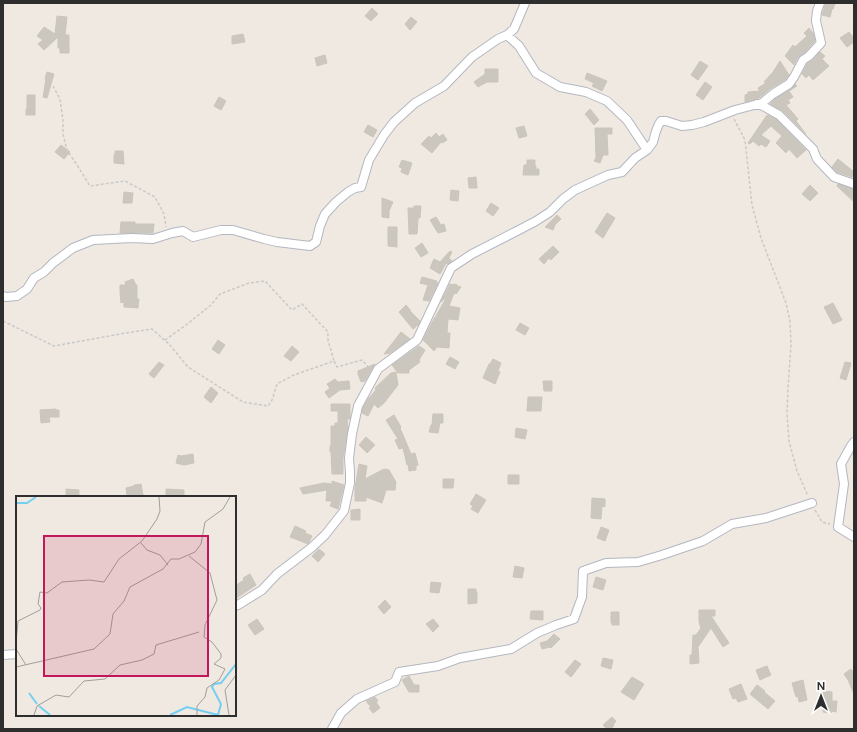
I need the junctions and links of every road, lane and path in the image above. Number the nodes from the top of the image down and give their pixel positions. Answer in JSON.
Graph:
{"nodes":[{"id":1,"x":525,"y":3,"type":"edge"},
{"id":2,"x":820,"y":3,"type":"edge"},
{"id":3,"x":507,"y":36,"type":"junction"},
{"id":4,"x":53,"y":86,"type":"dead end"},
{"id":5,"x":757,"y":104,"type":"junction"},
{"id":6,"x":731,"y":112,"type":"junction"},
{"id":7,"x":647,"y":150,"type":"junction"},
{"id":8,"x":854,"y":184,"type":"edge"},
{"id":9,"x":166,"y":235,"type":"junction"},
{"id":10,"x":3,"y":296,"type":"edge"},
{"id":11,"x":3,"y":321,"type":"edge"},
{"id":12,"x":165,"y":340,"type":"junction"},
{"id":13,"x":334,"y":361,"type":"junction"},
{"id":14,"x":375,"y":375,"type":"junction"},
{"id":15,"x":854,"y":442,"type":"edge"},
{"id":16,"x":812,"y":502,"type":"junction"},
{"id":17,"x":838,"y":527,"type":"junction"},
{"id":18,"x":854,"y":537,"type":"edge"},
{"id":19,"x":236,"y":606,"type":"edge"},
{"id":20,"x":16,"y":654,"type":"edge"},
{"id":21,"x":3,"y":655,"type":"edge"},
{"id":22,"x":332,"y":729,"type":"edge"}],
"edges":[{"from":1,"to":3,"type":"street"},
{"from":2,"to":5,"type":"street"},
{"from":3,"to":7,"type":"street"},
{"from":3,"to":9,"type":"street"},
{"from":4,"to":9,"type":"path"},
{"from":5,"to":6,"type":"street"},
{"from":5,"to":8,"type":"street"},
{"from":6,"to":7,"type":"street"},
{"from":6,"to":16,"type":"path"},
{"from":7,"to":14,"type":"street"},
{"from":9,"to":10,"type":"street"},
{"from":11,"to":12,"type":"path"},
{"from":12,"to":13,"type":"path"},
{"from":12,"to":13,"type":"path"},
{"from":13,"to":14,"type":"path"},
{"from":14,"to":19,"type":"street"},
{"from":15,"to":17,"type":"street"},
{"from":16,"to":17,"type":"path"},
{"from":16,"to":22,"type":"street"},
{"from":17,"to":18,"type":"street"},
{"from":20,"to":21,"type":"street"}]}
